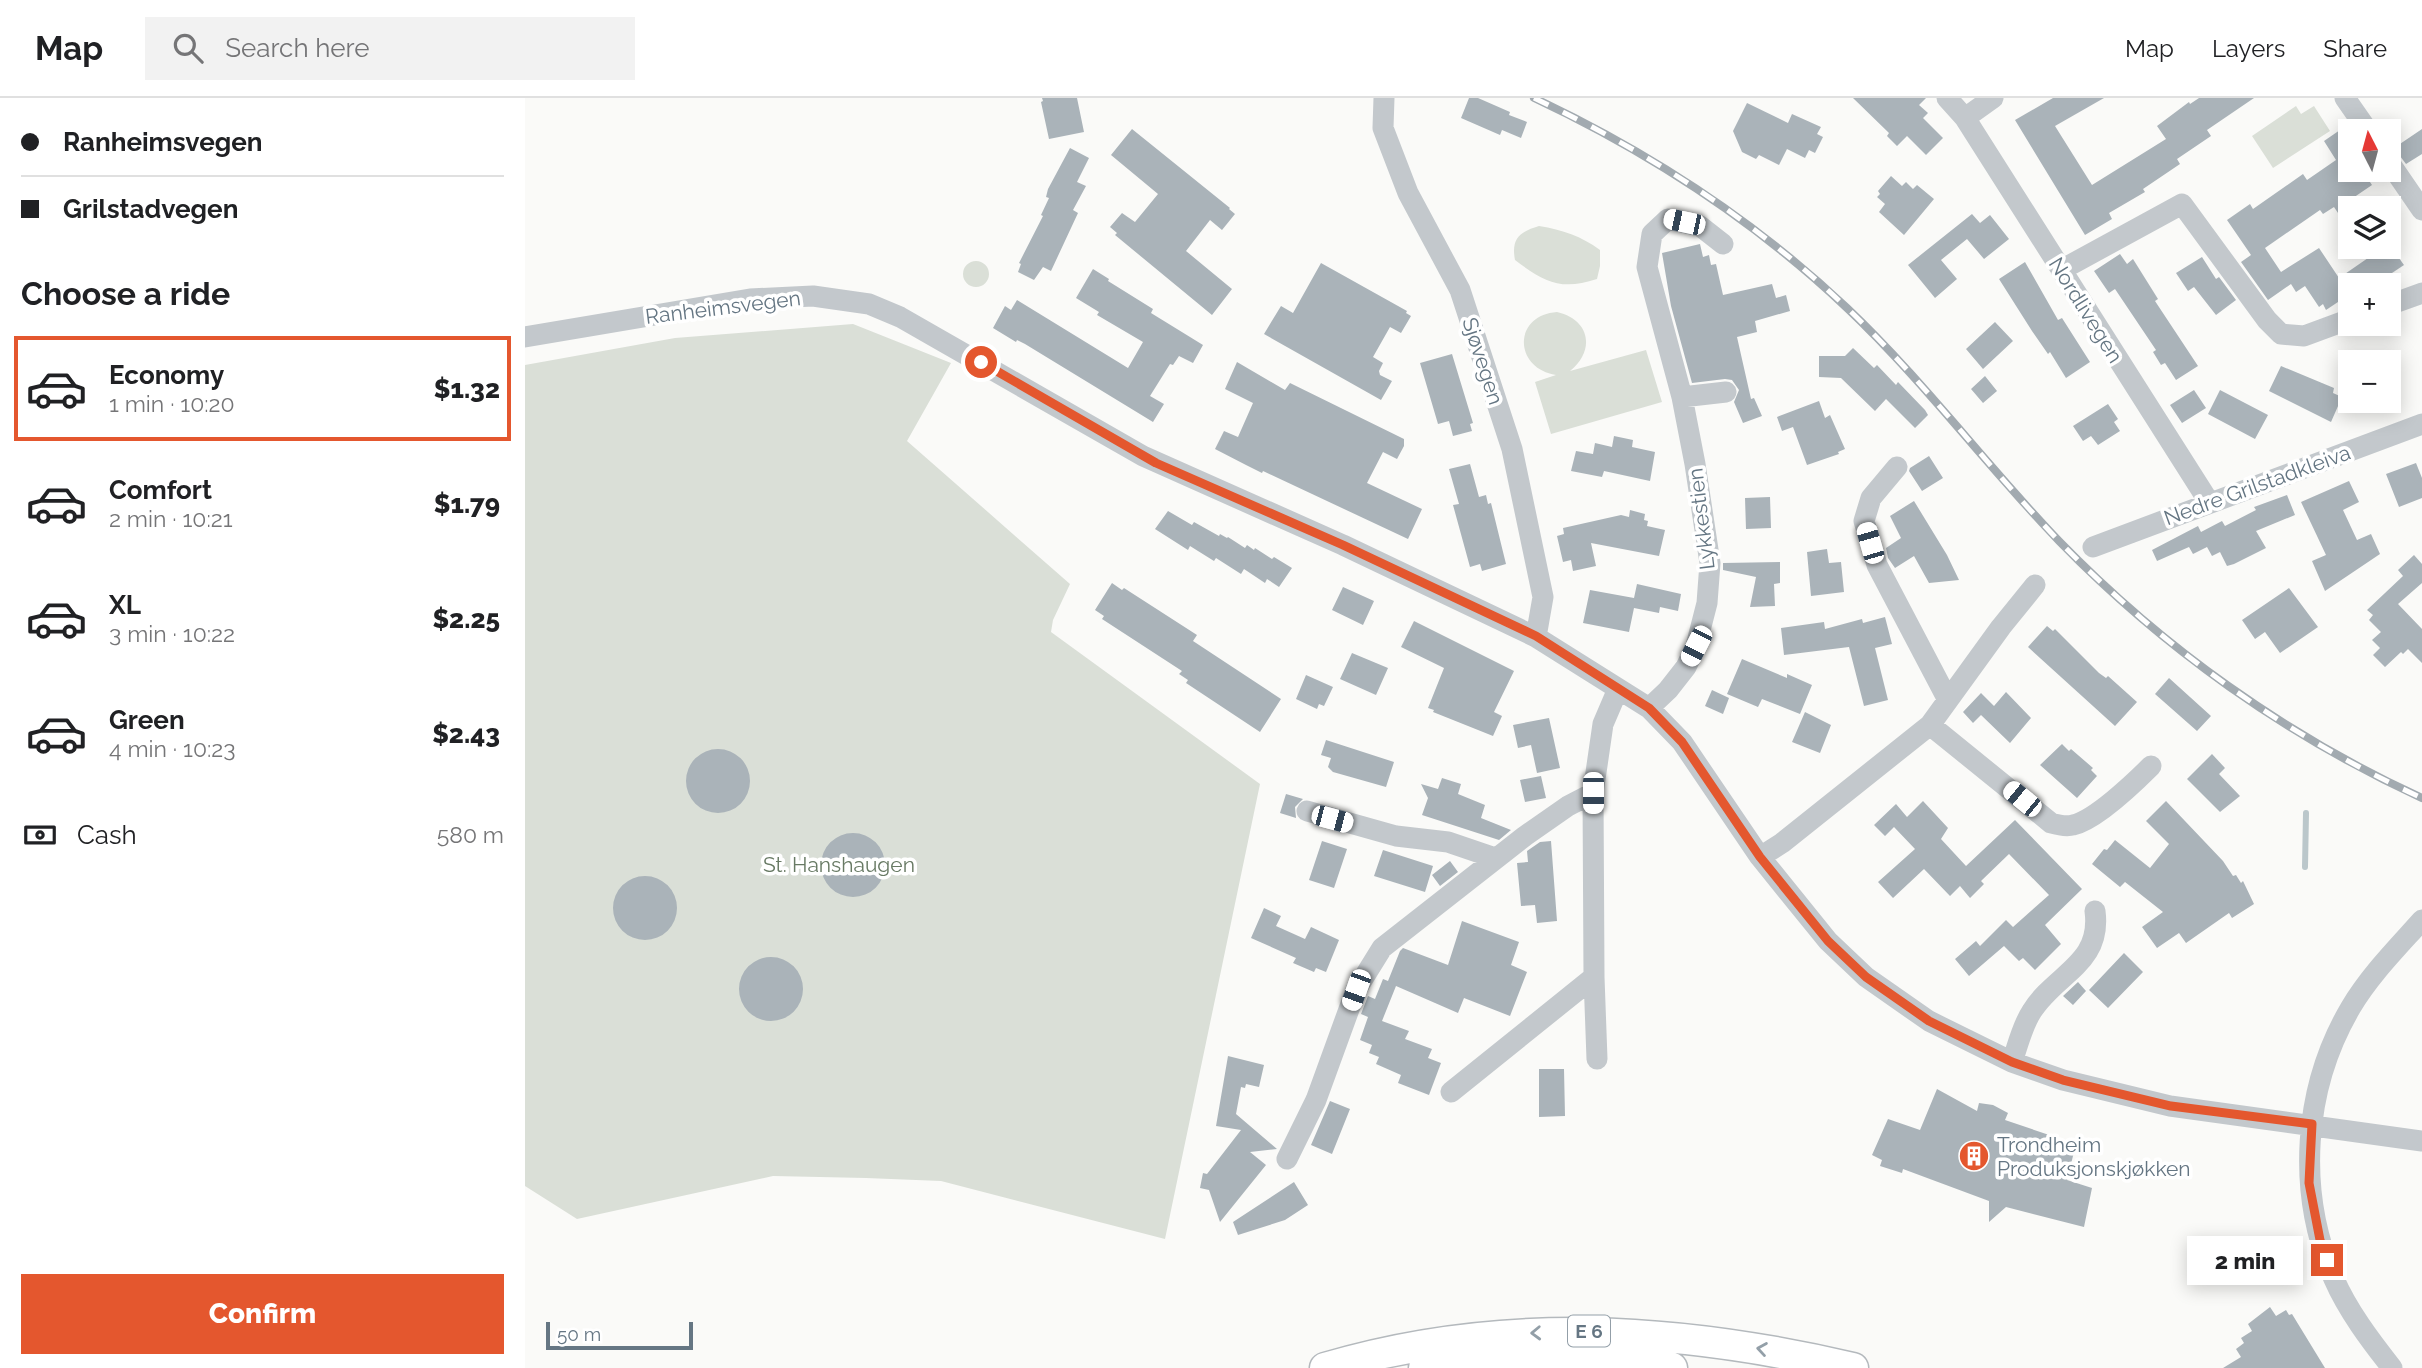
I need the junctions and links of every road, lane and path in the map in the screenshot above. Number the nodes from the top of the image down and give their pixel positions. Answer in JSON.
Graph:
{"nodes":[{"id":1,"x":1384,"y":98,"type":"edge"},
{"id":2,"x":1947,"y":98,"type":"edge"},
{"id":3,"x":1993,"y":98,"type":"edge"},
{"id":4,"x":2346,"y":98,"type":"edge"},
{"id":5,"x":1965,"y":118,"type":"junction"},
{"id":6,"x":2360,"y":119,"type":"edge"},
{"id":7,"x":2401,"y":180,"type":"edge"},
{"id":8,"x":2422,"y":211,"type":"edge"},
{"id":9,"x":1723,"y":244,"type":"dead end"},
{"id":10,"x":2061,"y":270,"type":"junction"},
{"id":11,"x":2422,"y":293,"type":"edge"},
{"id":12,"x":2401,"y":301,"type":"edge"},
{"id":13,"x":2338,"y":323,"type":"edge"},
{"id":14,"x":525,"y":337,"type":"edge"},
{"id":15,"x":1726,"y":393,"type":"dead end"},
{"id":16,"x":1682,"y":397,"type":"junction"},
{"id":17,"x":2422,"y":424,"type":"edge"},
{"id":18,"x":1897,"y":467,"type":"dead end"},
{"id":19,"x":2209,"y":502,"type":"junction"},
{"id":20,"x":2093,"y":547,"type":"dead end"},
{"id":21,"x":2035,"y":585,"type":"dead end"},
{"id":22,"x":1536,"y":636,"type":"junction"},
{"id":23,"x":1618,"y":689,"type":"junction"},
{"id":24,"x":1948,"y":699,"type":"junction"},
{"id":25,"x":1649,"y":708,"type":"junction"},
{"id":26,"x":1930,"y":725,"type":"junction"},
{"id":27,"x":2151,"y":766,"type":"dead end"},
{"id":28,"x":1593,"y":793,"type":"junction"},
{"id":29,"x":1307,"y":811,"type":"dead end"},
{"id":30,"x":1760,"y":857,"type":"junction"},
{"id":31,"x":1495,"y":858,"type":"junction"},
{"id":32,"x":2095,"y":911,"type":"dead end"},
{"id":33,"x":2422,"y":920,"type":"edge"},
{"id":34,"x":1594,"y":977,"type":"junction"},
{"id":35,"x":1597,"y":1059,"type":"dead end"},
{"id":36,"x":2012,"y":1062,"type":"junction"},
{"id":37,"x":1451,"y":1092,"type":"dead end"},
{"id":38,"x":2312,"y":1124,"type":"junction"},
{"id":39,"x":2422,"y":1141,"type":"edge"},
{"id":40,"x":1287,"y":1159,"type":"dead end"},
{"id":41,"x":1325,"y":1368,"type":"edge"},
{"id":42,"x":1424,"y":1368,"type":"edge"},
{"id":43,"x":1672,"y":1368,"type":"edge"},
{"id":44,"x":1853,"y":1368,"type":"edge"},
{"id":45,"x":2392,"y":1368,"type":"edge"}],
"edges":[{"from":1,"to":22,"type":"street","name":"Sjøvegen"},
{"from":2,"to":5,"type":"street","name":"Nordlivegen"},
{"from":3,"to":5,"type":"street"},
{"from":4,"to":6,"type":"street"},
{"from":5,"to":10,"type":"street","name":"Nordlivegen"},
{"from":7,"to":8,"type":"street"},
{"from":9,"to":16,"type":"street","name":"Lykkestien"},
{"from":10,"to":13,"type":"street"},
{"from":10,"to":19,"type":"street","name":"Nordlivegen"},
{"from":11,"to":12,"type":"street"},
{"from":14,"to":22,"type":"street","name":"Ranheimsvegen"},
{"from":15,"to":16,"type":"street"},
{"from":16,"to":25,"type":"street","name":"Lykkestien"},
{"from":17,"to":19,"type":"street","name":"Nedre Grilstadkleiva"},
{"from":18,"to":24,"type":"street"},
{"from":19,"to":20,"type":"street","name":"Nedre Grilstadkleiva"},
{"from":21,"to":24,"type":"street"},
{"from":22,"to":23,"type":"street","name":"Ranheimsvegen"},
{"from":23,"to":25,"type":"street","name":"Ranheimsvegen"},
{"from":23,"to":28,"type":"street"},
{"from":24,"to":26,"type":"street"},
{"from":25,"to":30,"type":"street","name":"Ranheimsvegen"},
{"from":26,"to":27,"type":"street"},
{"from":26,"to":30,"type":"street"},
{"from":28,"to":31,"type":"street"},
{"from":28,"to":34,"type":"street"},
{"from":29,"to":31,"type":"street"},
{"from":30,"to":36,"type":"street","name":"Ranheimsvegen"},
{"from":31,"to":40,"type":"street"},
{"from":32,"to":36,"type":"street"},
{"from":33,"to":38,"type":"street"},
{"from":34,"to":35,"type":"street"},
{"from":34,"to":37,"type":"street"},
{"from":36,"to":38,"type":"street","name":"Ranheimsvegen"},
{"from":38,"to":39,"type":"street","name":"Ranheimsvegen"},
{"from":38,"to":45,"type":"street"},
{"from":44,"to":41,"type":"highway","number":"E 6","one_way":true},
{"from":42,"to":43,"type":"highway","number":"E 6"}]}
